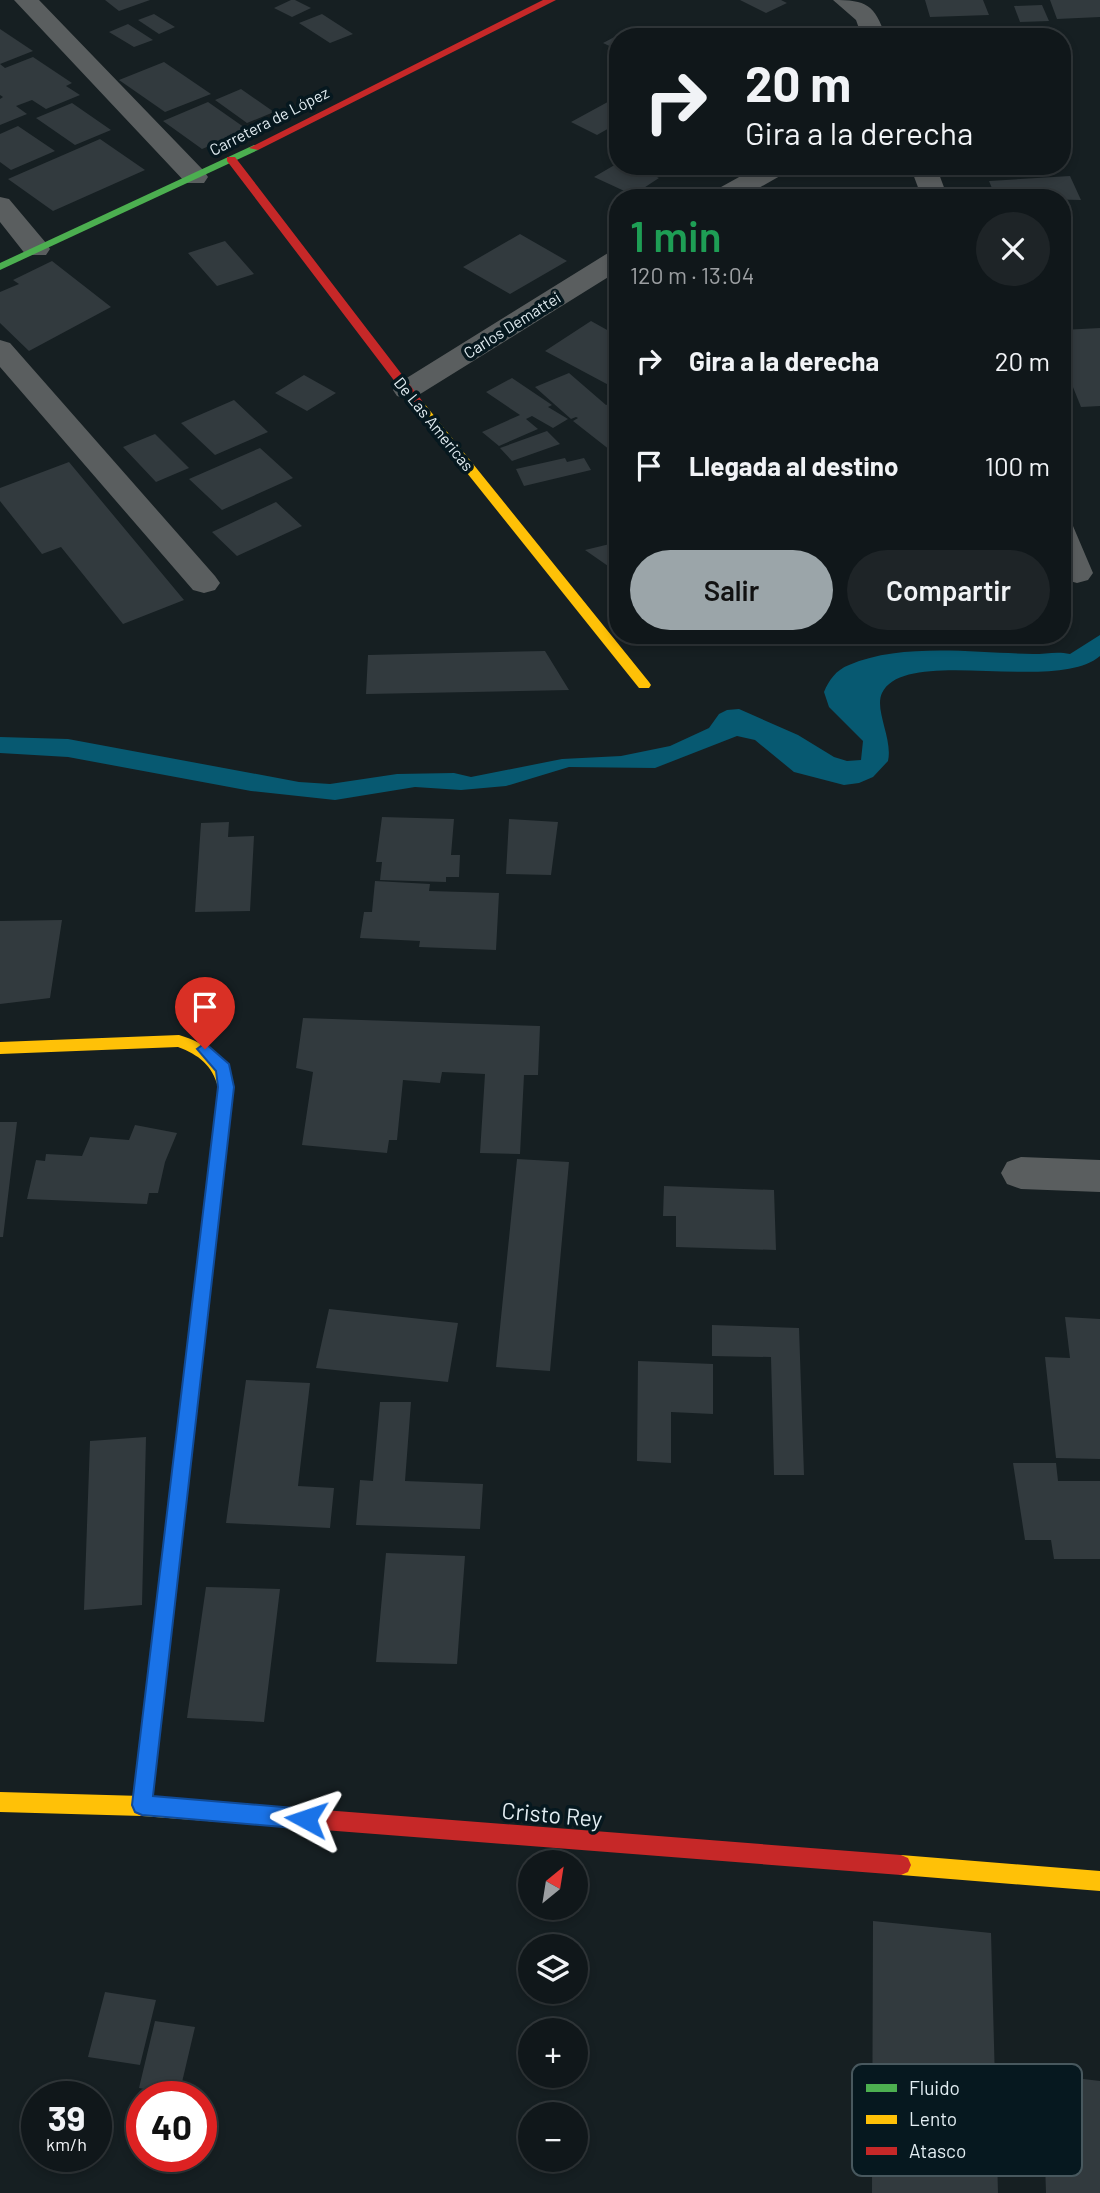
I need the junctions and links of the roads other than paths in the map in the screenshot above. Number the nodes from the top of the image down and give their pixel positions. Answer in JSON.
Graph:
{"nodes":[{"id":1,"x":26,"y":0,"type":"edge"},
{"id":2,"x":551,"y":0,"type":"edge"},
{"id":3,"x":845,"y":0,"type":"edge"},
{"id":4,"x":871,"y":28,"type":"edge"},
{"id":5,"x":231,"y":159,"type":"junction"},
{"id":6,"x":762,"y":175,"type":"edge"},
{"id":7,"x":195,"y":177,"type":"junction"},
{"id":8,"x":737,"y":189,"type":"edge"},
{"id":9,"x":0,"y":205,"type":"edge"},
{"id":10,"x":36,"y":248,"type":"junction"},
{"id":11,"x":609,"y":265,"type":"edge"},
{"id":12,"x":0,"y":267,"type":"edge"},
{"id":13,"x":0,"y":349,"type":"edge"},
{"id":14,"x":407,"y":390,"type":"junction"},
{"id":15,"x":1071,"y":557,"type":"edge"},
{"id":16,"x":1077,"y":573,"type":"dead end"},
{"id":17,"x":204,"y":583,"type":"dead end"},
{"id":18,"x":609,"y":641,"type":"edge"},
{"id":19,"x":611,"y":644,"type":"edge"},
{"id":20,"x":644,"y":685,"type":"dead end"},
{"id":21,"x":0,"y":1048,"type":"edge"},
{"id":22,"x":1021,"y":1173,"type":"dead end"},
{"id":23,"x":1100,"y":1176,"type":"edge"},
{"id":24,"x":0,"y":1802,"type":"edge"},
{"id":25,"x":142,"y":1805,"type":"junction"},
{"id":26,"x":1100,"y":1881,"type":"edge"}],
"edges":[{"from":1,"to":7,"type":"street"},
{"from":2,"to":5,"type":"street","name":"Carretera de López"},
{"from":3,"to":4,"type":"street"},
{"from":5,"to":7,"type":"street","name":"Carretera de López"},
{"from":5,"to":14,"type":"street","name":"De Las Americas"},
{"from":6,"to":8,"type":"street"},
{"from":7,"to":10,"type":"street","name":"Carretera de López"},
{"from":9,"to":10,"type":"street"},
{"from":10,"to":12,"type":"street","name":"Carretera de López"},
{"from":11,"to":14,"type":"street","name":"Carlos Demattei"},
{"from":13,"to":17,"type":"street"},
{"from":14,"to":18,"type":"street","name":"De Las Americas"},
{"from":15,"to":16,"type":"street"},
{"from":19,"to":20,"type":"street","name":"De Las Americas"},
{"from":21,"to":25,"type":"street"},
{"from":22,"to":23,"type":"street"},
{"from":24,"to":25,"type":"street","name":"Cristo Rey"},
{"from":25,"to":26,"type":"street","name":"Cristo Rey"}]}
